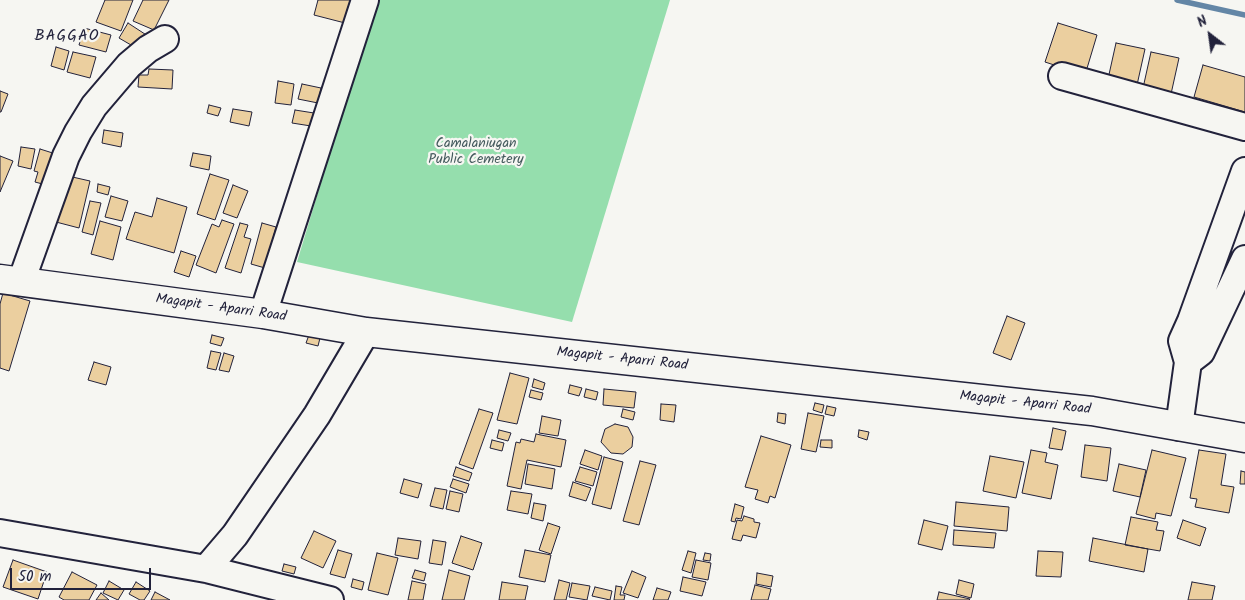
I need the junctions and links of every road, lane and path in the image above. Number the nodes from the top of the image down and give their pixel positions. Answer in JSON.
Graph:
{"nodes":[{"id":1,"x":365,"y":0,"type":"edge"},
{"id":2,"x":165,"y":38,"type":"dead end"},
{"id":3,"x":1062,"y":76,"type":"dead end"},
{"id":4,"x":1245,"y":127,"type":"edge"},
{"id":5,"x":1245,"y":170,"type":"edge"},
{"id":6,"x":1245,"y":259,"type":"edge"},
{"id":7,"x":11,"y":281,"type":"edge"},
{"id":8,"x":263,"y":314,"type":"junction"},
{"id":9,"x":366,"y":332,"type":"junction"},
{"id":10,"x":1188,"y":362,"type":"junction"},
{"id":11,"x":1179,"y":427,"type":"junction"},
{"id":12,"x":1245,"y":438,"type":"edge"},
{"id":13,"x":0,"y":533,"type":"edge"},
{"id":14,"x":206,"y":569,"type":"junction"},
{"id":15,"x":325,"y":599,"type":"edge"}],
"edges":[{"from":1,"to":8,"type":"street"},
{"from":2,"to":7,"type":"street"},
{"from":3,"to":4,"type":"street"},
{"from":5,"to":10,"type":"street"},
{"from":6,"to":10,"type":"street"},
{"from":7,"to":8,"type":"main road","name":"Magapit - Aparri Road"},
{"from":8,"to":9,"type":"main road","name":"Magapit - Aparri Road"},
{"from":9,"to":11,"type":"main road","name":"Magapit - Aparri Road"},
{"from":9,"to":14,"type":"street"},
{"from":10,"to":11,"type":"street"},
{"from":11,"to":12,"type":"main road","name":"Magapit - Aparri Road"},
{"from":13,"to":14,"type":"street"},
{"from":14,"to":15,"type":"street"}]}
